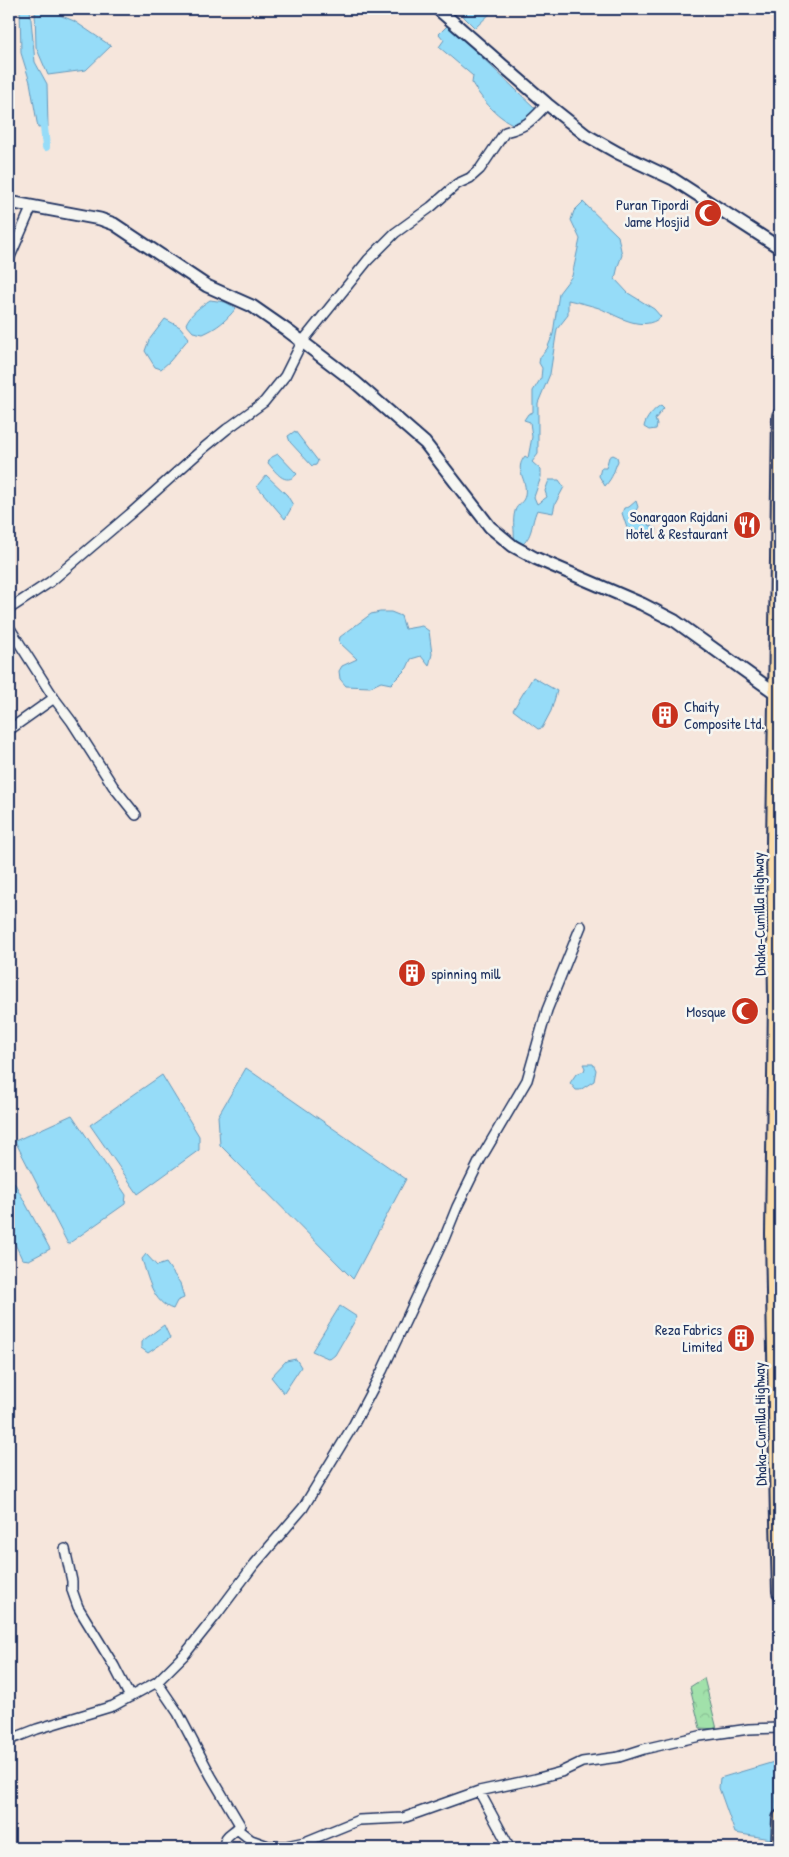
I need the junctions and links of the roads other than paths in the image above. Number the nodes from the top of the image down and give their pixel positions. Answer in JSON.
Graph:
{"nodes":[{"id":1,"x":438,"y":9,"type":"edge"},
{"id":2,"x":547,"y":104,"type":"junction"},
{"id":3,"x":9,"y":202,"type":"edge"},
{"id":4,"x":32,"y":206,"type":"junction"},
{"id":5,"x":780,"y":248,"type":"edge"},
{"id":6,"x":9,"y":259,"type":"edge"},
{"id":7,"x":302,"y":342,"type":"junction"},
{"id":8,"x":780,"y":416,"type":"edge"},
{"id":9,"x":9,"y":610,"type":"edge"},
{"id":10,"x":9,"y":627,"type":"edge"},
{"id":11,"x":777,"y":694,"type":"junction"},
{"id":12,"x":54,"y":698,"type":"junction"},
{"id":13,"x":9,"y":730,"type":"edge"},
{"id":14,"x":136,"y":815,"type":"dead end"},
{"id":15,"x":581,"y":926,"type":"dead end"},
{"id":16,"x":65,"y":1549,"type":"dead end"},
{"id":17,"x":780,"y":1592,"type":"edge"},
{"id":18,"x":157,"y":1682,"type":"junction"},
{"id":19,"x":130,"y":1697,"type":"junction"},
{"id":20,"x":780,"y":1728,"type":"edge"},
{"id":21,"x":9,"y":1740,"type":"edge"},
{"id":22,"x":479,"y":1791,"type":"junction"},
{"id":23,"x":780,"y":1818,"type":"edge"},
{"id":24,"x":238,"y":1829,"type":"junction"},
{"id":25,"x":225,"y":1848,"type":"edge"},
{"id":26,"x":510,"y":1848,"type":"edge"},
{"id":27,"x":779,"y":1848,"type":"edge"}],
"edges":[{"from":1,"to":2,"type":"street"},
{"from":2,"to":5,"type":"street"},
{"from":2,"to":7,"type":"street"},
{"from":3,"to":4,"type":"street"},
{"from":4,"to":6,"type":"street"},
{"from":4,"to":7,"type":"street"},
{"from":7,"to":9,"type":"street"},
{"from":7,"to":11,"type":"street"},
{"from":8,"to":11,"type":"highway","name":"Dhaka–Cumilla Highway"},
{"from":10,"to":12,"type":"street"},
{"from":11,"to":17,"type":"highway","name":"Dhaka–Cumilla Highway"},
{"from":12,"to":13,"type":"street"},
{"from":12,"to":14,"type":"street"},
{"from":15,"to":18,"type":"street"},
{"from":16,"to":19,"type":"street"},
{"from":18,"to":19,"type":"street"},
{"from":18,"to":24,"type":"street"},
{"from":19,"to":21,"type":"street"},
{"from":20,"to":22,"type":"street"},
{"from":22,"to":24,"type":"street"},
{"from":22,"to":26,"type":"street"},
{"from":23,"to":27,"type":"highway"},
{"from":24,"to":25,"type":"street"}]}
